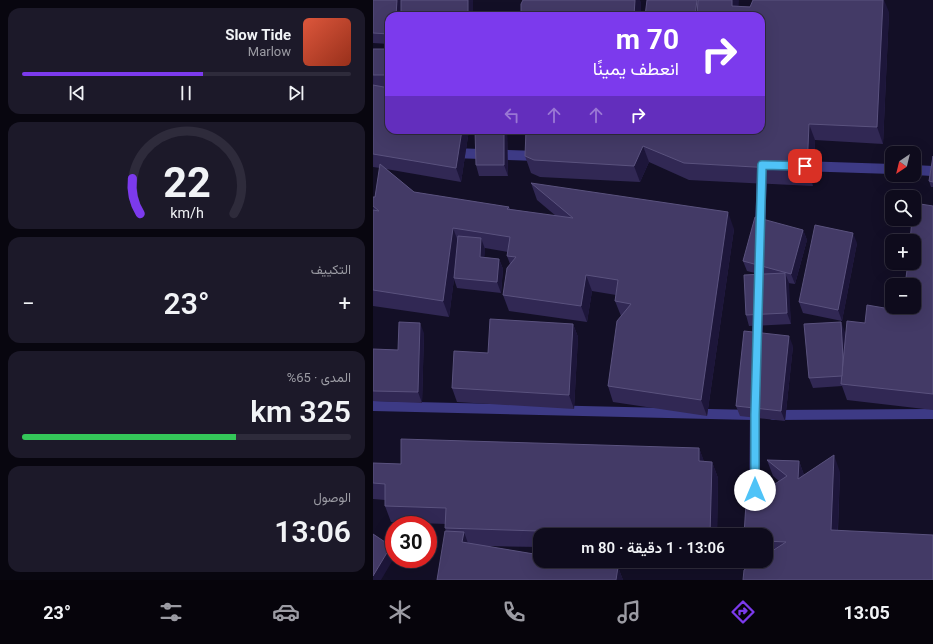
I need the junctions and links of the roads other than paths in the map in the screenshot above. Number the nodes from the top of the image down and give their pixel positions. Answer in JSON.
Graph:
{"nodes":[{"id":1,"x":445,"y":153,"type":"edge"},
{"id":2,"x":548,"y":157,"type":"edge"},
{"id":3,"x":762,"y":165,"type":"edge"},
{"id":4,"x":793,"y":166,"type":"edge"},
{"id":5,"x":885,"y":169,"type":"edge"},
{"id":6,"x":921,"y":170,"type":"edge"},
{"id":7,"x":933,"y":171,"type":"edge"},
{"id":8,"x":760,"y":243,"type":"edge"},
{"id":9,"x":758,"y":305,"type":"edge"},
{"id":10,"x":757,"y":352,"type":"edge"},
{"id":11,"x":756,"y":399,"type":"edge"},
{"id":12,"x":373,"y":406,"type":"edge"},
{"id":13,"x":933,"y":414,"type":"edge"},
{"id":14,"x":755,"y":415,"type":"junction"},
{"id":15,"x":754,"y":528,"type":"edge"},
{"id":16,"x":754,"y":568,"type":"edge"},
{"id":17,"x":754,"y":580,"type":"edge"}],
"edges":[{"from":1,"to":2,"type":"street"},
{"from":3,"to":8,"type":"street"},
{"from":4,"to":5,"type":"street"},
{"from":6,"to":7,"type":"street"},
{"from":9,"to":10,"type":"street"},
{"from":11,"to":14,"type":"street"},
{"from":12,"to":14,"type":"street"},
{"from":13,"to":14,"type":"street"},
{"from":14,"to":15,"type":"street"},
{"from":16,"to":17,"type":"street"}]}
